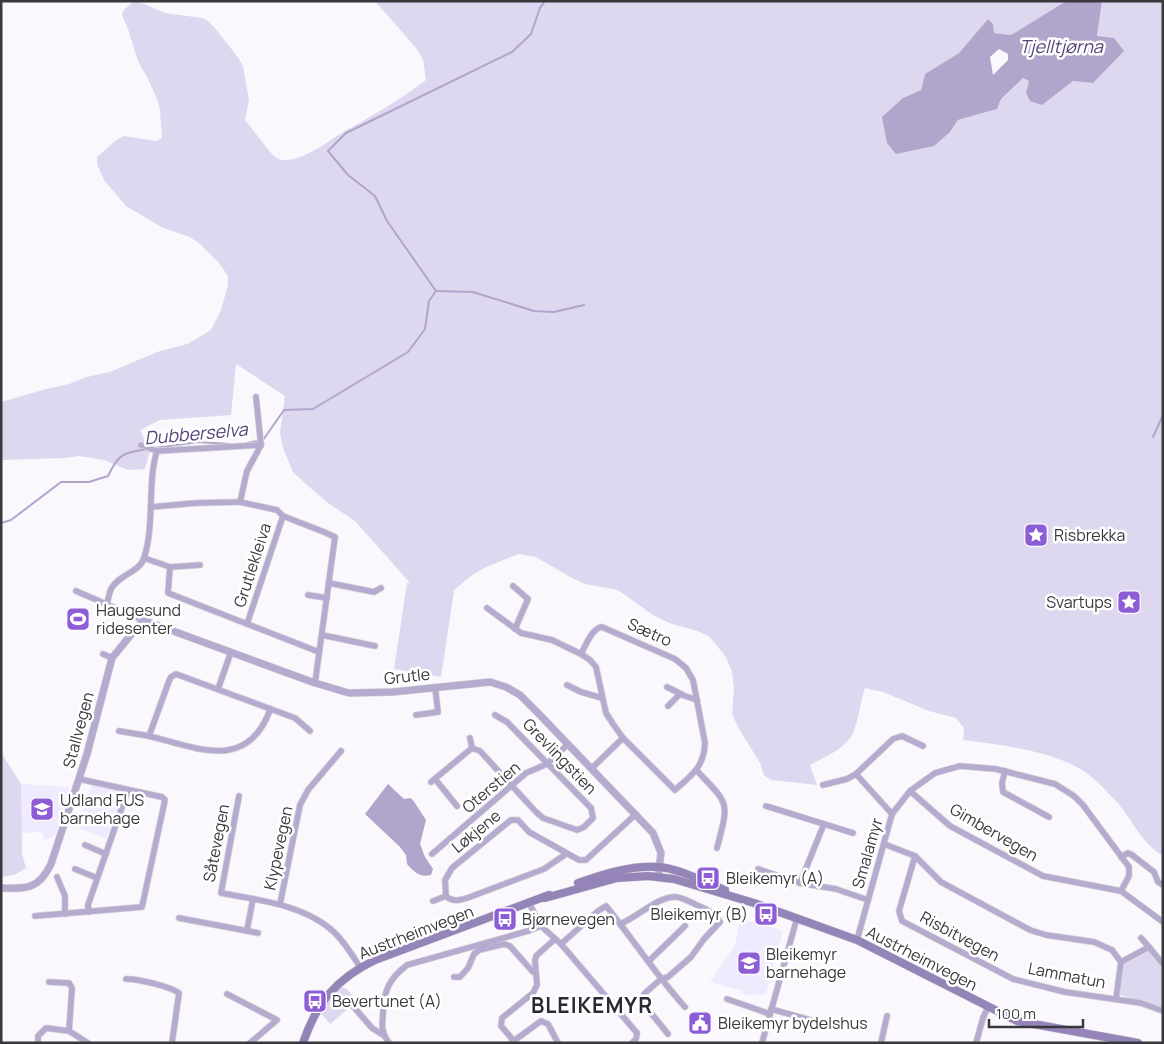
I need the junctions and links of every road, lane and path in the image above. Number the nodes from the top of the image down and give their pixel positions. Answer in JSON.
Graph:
{"nodes":[{"id":1,"x":256,"y":396,"type":"dead end"},
{"id":2,"x":261,"y":445,"type":"junction"},
{"id":3,"x":141,"y":446,"type":"dead end"},
{"id":4,"x":157,"y":451,"type":"junction"},
{"id":5,"x":240,"y":502,"type":"junction"},
{"id":6,"x":151,"y":507,"type":"junction"},
{"id":7,"x":284,"y":516,"type":"junction"},
{"id":8,"x":144,"y":558,"type":"junction"},
{"id":9,"x":200,"y":565,"type":"dead end"},
{"id":10,"x":170,"y":567,"type":"junction"},
{"id":11,"x":329,"y":583,"type":"junction"},
{"id":12,"x":513,"y":586,"type":"dead end"},
{"id":13,"x":381,"y":588,"type":"dead end"},
{"id":14,"x":76,"y":591,"type":"dead end"},
{"id":15,"x":308,"y":595,"type":"dead end"},
{"id":16,"x":327,"y":598,"type":"junction"},
{"id":17,"x":107,"y":604,"type":"junction"},
{"id":18,"x":487,"y":608,"type":"dead end"},
{"id":19,"x":143,"y":620,"type":"junction"},
{"id":20,"x":248,"y":624,"type":"junction"},
{"id":21,"x":515,"y":629,"type":"junction"},
{"id":22,"x":322,"y":635,"type":"junction"},
{"id":23,"x":375,"y":646,"type":"dead end"},
{"id":24,"x":232,"y":652,"type":"junction"},
{"id":25,"x":319,"y":652,"type":"junction"},
{"id":26,"x":103,"y":654,"type":"dead end"},
{"id":27,"x":581,"y":654,"type":"junction"},
{"id":28,"x":112,"y":658,"type":"junction"},
{"id":29,"x":315,"y":683,"type":"junction"},
{"id":30,"x":567,"y":685,"type":"dead end"},
{"id":31,"x":435,"y":687,"type":"junction"},
{"id":32,"x":667,"y":687,"type":"dead end"},
{"id":33,"x":218,"y":689,"type":"junction"},
{"id":34,"x":680,"y":694,"type":"junction"},
{"id":35,"x":602,"y":698,"type":"junction"},
{"id":36,"x":697,"y":700,"type":"junction"},
{"id":37,"x":668,"y":706,"type":"dead end"},
{"id":38,"x":270,"y":710,"type":"junction"},
{"id":39,"x":416,"y":715,"type":"dead end"},
{"id":40,"x":495,"y":715,"type":"dead end"},
{"id":41,"x":119,"y":731,"type":"dead end"},
{"id":42,"x":310,"y":731,"type":"dead end"},
{"id":43,"x":149,"y":736,"type":"junction"},
{"id":44,"x":470,"y":738,"type":"dead end"},
{"id":45,"x":623,"y":738,"type":"junction"},
{"id":46,"x":568,"y":744,"type":"junction"},
{"id":47,"x":922,"y":746,"type":"dead end"},
{"id":48,"x":472,"y":748,"type":"junction"},
{"id":49,"x":342,"y":750,"type":"dead end"},
{"id":50,"x":547,"y":764,"type":"junction"},
{"id":51,"x":592,"y":768,"type":"junction"},
{"id":52,"x":697,"y":771,"type":"junction"},
{"id":53,"x":1005,"y":771,"type":"junction"},
{"id":54,"x":856,"y":774,"type":"junction"},
{"id":55,"x":79,"y":779,"type":"junction"},
{"id":56,"x":823,"y":785,"type":"dead end"},
{"id":57,"x":513,"y":786,"type":"junction"},
{"id":58,"x":128,"y":790,"type":"junction"},
{"id":59,"x":910,"y":791,"type":"junction"},
{"id":60,"x":239,"y":796,"type":"dead end"},
{"id":61,"x":457,"y":806,"type":"dead end"},
{"id":62,"x":766,"y":806,"type":"dead end"},
{"id":63,"x":636,"y":814,"type":"junction"},
{"id":64,"x":892,"y":814,"type":"junction"},
{"id":65,"x":1050,"y":817,"type":"dead end"},
{"id":66,"x":824,"y":824,"type":"junction"},
{"id":67,"x":853,"y":833,"type":"dead end"},
{"id":68,"x":884,"y":844,"type":"junction"},
{"id":69,"x":84,"y":845,"type":"dead end"},
{"id":70,"x":717,"y":848,"type":"dead end"},
{"id":71,"x":106,"y":854,"type":"junction"},
{"id":72,"x":432,"y":854,"type":"dead end"},
{"id":73,"x":566,"y":854,"type":"junction"},
{"id":74,"x":915,"y":856,"type":"junction"},
{"id":75,"x":1121,"y":857,"type":"junction"},
{"id":76,"x":659,"y":867,"type":"junction"},
{"id":77,"x":75,"y":869,"type":"dead end"},
{"id":78,"x":758,"y":869,"type":"dead end"},
{"id":79,"x":658,"y":876,"type":"junction"},
{"id":80,"x":57,"y":877,"type":"dead end"},
{"id":81,"x":97,"y":878,"type":"junction"},
{"id":82,"x":800,"y":883,"type":"junction"},
{"id":83,"x":1163,"y":885,"type":"edge"},
{"id":84,"x":1,"y":888,"type":"edge"},
{"id":85,"x":1121,"y":891,"type":"junction"},
{"id":86,"x":446,"y":896,"type":"junction"},
{"id":87,"x":545,"y":898,"type":"junction"},
{"id":88,"x":253,"y":899,"type":"junction"},
{"id":89,"x":868,"y":900,"type":"junction"},
{"id":90,"x":433,"y":901,"type":"dead end"},
{"id":91,"x":529,"y":903,"type":"junction"},
{"id":92,"x":754,"y":903,"type":"junction"},
{"id":93,"x":280,"y":904,"type":"junction"},
{"id":94,"x":89,"y":912,"type":"junction"},
{"id":95,"x":65,"y":914,"type":"junction"},
{"id":96,"x":34,"y":916,"type":"dead end"},
{"id":97,"x":179,"y":918,"type":"dead end"},
{"id":98,"x":797,"y":918,"type":"junction"},
{"id":99,"x":1163,"y":922,"type":"edge"},
{"id":100,"x":620,"y":924,"type":"junction"},
{"id":101,"x":541,"y":926,"type":"junction"},
{"id":102,"x":684,"y":926,"type":"dead end"},
{"id":103,"x":247,"y":930,"type":"junction"},
{"id":104,"x":258,"y":933,"type":"dead end"},
{"id":105,"x":1141,"y":938,"type":"dead end"},
{"id":106,"x":555,"y":939,"type":"junction"},
{"id":107,"x":857,"y":940,"type":"junction"},
{"id":108,"x":561,"y":944,"type":"junction"},
{"id":109,"x":1149,"y":947,"type":"junction"},
{"id":110,"x":648,"y":961,"type":"junction"},
{"id":111,"x":1121,"y":962,"type":"junction"},
{"id":112,"x":1163,"y":964,"type":"edge"},
{"id":113,"x":360,"y":967,"type":"junction"},
{"id":114,"x":536,"y":972,"type":"junction"},
{"id":115,"x":454,"y":977,"type":"dead end"},
{"id":116,"x":126,"y":979,"type":"dead end"},
{"id":117,"x":661,"y":979,"type":"junction"},
{"id":118,"x":1013,"y":979,"type":"joint"},
{"id":119,"x":49,"y":982,"type":"dead end"},
{"id":120,"x":227,"y":994,"type":"dead end"},
{"id":121,"x":727,"y":999,"type":"dead end"},
{"id":122,"x":1116,"y":999,"type":"junction"},
{"id":123,"x":352,"y":1005,"type":"dead end"},
{"id":124,"x":685,"y":1007,"type":"dead end"},
{"id":125,"x":988,"y":1007,"type":"junction"},
{"id":126,"x":771,"y":1011,"type":"junction"},
{"id":127,"x":1163,"y":1012,"type":"edge"},
{"id":128,"x":887,"y":1016,"type":"dead end"},
{"id":129,"x":820,"y":1023,"type":"dead end"},
{"id":130,"x":69,"y":1031,"type":"junction"},
{"id":131,"x":668,"y":1034,"type":"dead end"},
{"id":132,"x":383,"y":1035,"type":"junction"},
{"id":133,"x":512,"y":1042,"type":"edge"},
{"id":134,"x":38,"y":1043,"type":"edge"},
{"id":135,"x":88,"y":1043,"type":"edge"},
{"id":136,"x":172,"y":1043,"type":"edge"},
{"id":137,"x":250,"y":1043,"type":"edge"},
{"id":138,"x":303,"y":1043,"type":"edge"},
{"id":139,"x":389,"y":1043,"type":"edge"},
{"id":140,"x":558,"y":1043,"type":"edge"},
{"id":141,"x":632,"y":1043,"type":"edge"},
{"id":142,"x":762,"y":1043,"type":"edge"},
{"id":143,"x":881,"y":1043,"type":"edge"},
{"id":144,"x":976,"y":1043,"type":"edge"},
{"id":145,"x":1138,"y":1043,"type":"edge"}],
"edges":[{"from":1,"to":2,"type":"street"},
{"from":2,"to":4,"type":"street"},
{"from":2,"to":5,"type":"street"},
{"from":3,"to":4,"type":"street"},
{"from":4,"to":6,"type":"street"},
{"from":5,"to":6,"type":"street"},
{"from":5,"to":7,"type":"street"},
{"from":6,"to":8,"type":"street"},
{"from":7,"to":11,"type":"street"},
{"from":7,"to":20,"type":"street","name":"Grutlekleiva"},
{"from":8,"to":10,"type":"street"},
{"from":8,"to":17,"type":"street"},
{"from":9,"to":10,"type":"street"},
{"from":10,"to":20,"type":"street","name":"Grutlekleiva"},
{"from":11,"to":13,"type":"street"},
{"from":11,"to":16,"type":"street"},
{"from":12,"to":21,"type":"street"},
{"from":14,"to":17,"type":"street","name":"Grutle"},
{"from":15,"to":16,"type":"street"},
{"from":16,"to":22,"type":"street"},
{"from":17,"to":19,"type":"street","name":"Grutle"},
{"from":18,"to":21,"type":"street"},
{"from":19,"to":24,"type":"street","name":"Grutle"},
{"from":19,"to":28,"type":"street","name":"Stallvegen"},
{"from":20,"to":25,"type":"street","name":"Grutlekleiva"},
{"from":21,"to":27,"type":"street"},
{"from":22,"to":23,"type":"street"},
{"from":22,"to":25,"type":"street"},
{"from":24,"to":29,"type":"street","name":"Grutle"},
{"from":24,"to":33,"type":"street"},
{"from":25,"to":29,"type":"street"},
{"from":26,"to":28,"type":"street"},
{"from":27,"to":35,"type":"street"},
{"from":27,"to":36,"type":"street","name":"Sætro"},
{"from":28,"to":55,"type":"street","name":"Stallvegen"},
{"from":29,"to":31,"type":"street","name":"Grutle"},
{"from":30,"to":35,"type":"street"},
{"from":31,"to":39,"type":"street"},
{"from":31,"to":46,"type":"street","name":"Grutle"},
{"from":32,"to":34,"type":"street"},
{"from":33,"to":38,"type":"street"},
{"from":33,"to":43,"type":"street"},
{"from":34,"to":36,"type":"street"},
{"from":34,"to":37,"type":"street"},
{"from":35,"to":45,"type":"street"},
{"from":36,"to":52,"type":"street","name":"Sætro"},
{"from":38,"to":42,"type":"street"},
{"from":38,"to":43,"type":"street"},
{"from":40,"to":50,"type":"street","name":"Grevlingstien"},
{"from":41,"to":43,"type":"street"},
{"from":44,"to":48,"type":"street"},
{"from":45,"to":51,"type":"street"},
{"from":45,"to":52,"type":"street"},
{"from":46,"to":50,"type":"street","name":"Oterstien"},
{"from":46,"to":51,"type":"street","name":"Grutle"},
{"from":47,"to":54,"type":"street"},
{"from":48,"to":57,"type":"street","name":"Grevlingstien"},
{"from":48,"to":61,"type":"street"},
{"from":49,"to":93,"type":"street","name":"Klypevegen"},
{"from":50,"to":57,"type":"street","name":"Oterstien"},
{"from":50,"to":57,"type":"street","name":"Grevlingstien"},
{"from":51,"to":63,"type":"street","name":"Grutle"},
{"from":52,"to":70,"type":"street"},
{"from":53,"to":59,"type":"street","name":"Smalamyr"},
{"from":53,"to":65,"type":"street"},
{"from":53,"to":75,"type":"street","name":"Smalamyr"},
{"from":54,"to":56,"type":"street"},
{"from":54,"to":64,"type":"street"},
{"from":55,"to":58,"type":"street"},
{"from":55,"to":84,"type":"street","name":"Stallvegen"},
{"from":57,"to":72,"type":"street","name":"Oterstien"},
{"from":58,"to":71,"type":"street"},
{"from":58,"to":94,"type":"street"},
{"from":59,"to":64,"type":"street","name":"Smalamyr"},
{"from":59,"to":85,"type":"street","name":"Gimbervegen"},
{"from":60,"to":88,"type":"street","name":"Såtevegen"},
{"from":62,"to":66,"type":"street"},
{"from":63,"to":73,"type":"street","name":"Løkjene"},
{"from":63,"to":76,"type":"street","name":"Grutle"},
{"from":64,"to":68,"type":"street","name":"Smalamyr"},
{"from":66,"to":67,"type":"street"},
{"from":66,"to":82,"type":"street"},
{"from":68,"to":74,"type":"street"},
{"from":68,"to":89,"type":"street","name":"Smalamyr"},
{"from":69,"to":71,"type":"street"},
{"from":71,"to":81,"type":"street"},
{"from":73,"to":86,"type":"street"},
{"from":73,"to":86,"type":"street","name":"Løkjene"},
{"from":74,"to":111,"type":"street","name":"Lammatun"},
{"from":74,"to":118,"type":"street","name":"Risbitvegen"},
{"from":75,"to":83,"type":"street"},
{"from":75,"to":85,"type":"street"},
{"from":76,"to":79,"type":"street","name":"Grutle"},
{"from":76,"to":87,"type":"main road","name":"Austrheimvegen"},
{"from":76,"to":92,"type":"main road","name":"Austrheimvegen"},
{"from":77,"to":81,"type":"street"},
{"from":78,"to":82,"type":"street"},
{"from":79,"to":87,"type":"main road","name":"Austrheimvegen"},
{"from":79,"to":92,"type":"main road","name":"Austrheimvegen"},
{"from":80,"to":95,"type":"street"},
{"from":81,"to":94,"type":"street"},
{"from":82,"to":89,"type":"street"},
{"from":85,"to":99,"type":"street"},
{"from":86,"to":90,"type":"street"},
{"from":87,"to":91,"type":"main road","name":"Austrheimvegen"},
{"from":88,"to":93,"type":"street","name":"Såtevegen"},
{"from":88,"to":103,"type":"street"},
{"from":89,"to":107,"type":"street","name":"Smalamyr"},
{"from":91,"to":101,"type":"street"},
{"from":91,"to":113,"type":"main road","name":"Austrheimvegen"},
{"from":92,"to":98,"type":"main road","name":"Austrheimvegen"},
{"from":93,"to":113,"type":"street","name":"Såtevegen"},
{"from":94,"to":95,"type":"street"},
{"from":95,"to":96,"type":"street"},
{"from":97,"to":103,"type":"street"},
{"from":98,"to":107,"type":"main road","name":"Austrheimvegen"},
{"from":98,"to":126,"type":"street"},
{"from":100,"to":108,"type":"street"},
{"from":100,"to":110,"type":"street"},
{"from":100,"to":117,"type":"street"},
{"from":101,"to":106,"type":"street"},
{"from":101,"to":132,"type":"street"},
{"from":102,"to":110,"type":"street"},
{"from":103,"to":104,"type":"street"},
{"from":105,"to":109,"type":"street"},
{"from":106,"to":108,"type":"street"},
{"from":106,"to":114,"type":"street"},
{"from":107,"to":125,"type":"main road","name":"Austrheimvegen"},
{"from":108,"to":141,"type":"street"},
{"from":109,"to":111,"type":"street","name":"Lammatun"},
{"from":109,"to":112,"type":"street"},
{"from":110,"to":117,"type":"street"},
{"from":111,"to":122,"type":"street","name":"Lammatun"},
{"from":113,"to":138,"type":"main road","name":"Austrheimvegen"},
{"from":114,"to":115,"type":"street"},
{"from":114,"to":133,"type":"street"},
{"from":116,"to":136,"type":"street"},
{"from":117,"to":124,"type":"street"},
{"from":117,"to":131,"type":"street"},
{"from":118,"to":122,"type":"street","name":"Lammatun"},
{"from":119,"to":130,"type":"street"},
{"from":120,"to":137,"type":"street"},
{"from":121,"to":126,"type":"street"},
{"from":122,"to":127,"type":"street","name":"Lammatun"},
{"from":123,"to":132,"type":"street"},
{"from":125,"to":144,"type":"street"},
{"from":125,"to":145,"type":"main road","name":"Austrheimvegen"},
{"from":126,"to":129,"type":"street"},
{"from":126,"to":142,"type":"street"},
{"from":128,"to":143,"type":"street"},
{"from":130,"to":134,"type":"street"},
{"from":130,"to":135,"type":"street"},
{"from":132,"to":139,"type":"street"},
{"from":133,"to":140,"type":"street"}]}
